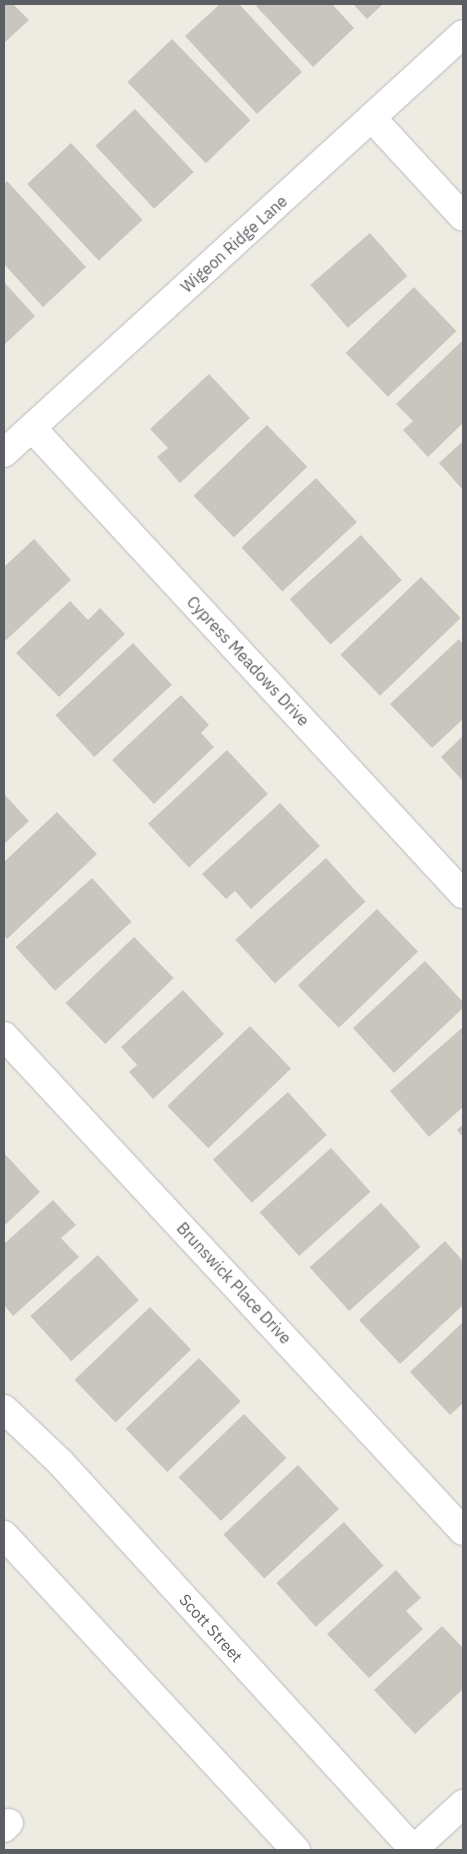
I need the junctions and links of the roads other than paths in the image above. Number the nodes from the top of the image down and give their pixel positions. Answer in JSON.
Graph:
{"nodes":[{"id":1,"x":463,"y":34,"type":"edge"},
{"id":2,"x":372,"y":118,"type":"junction"},
{"id":3,"x":463,"y":216,"type":"edge"},
{"id":4,"x":32,"y":428,"type":"junction"},
{"id":5,"x":4,"y":453,"type":"edge"},
{"id":6,"x":463,"y":894,"type":"edge"},
{"id":7,"x":4,"y":1036,"type":"edge"},
{"id":8,"x":4,"y":1408,"type":"edge"},
{"id":9,"x":463,"y":1531,"type":"edge"},
{"id":10,"x":4,"y":1536,"type":"edge"},
{"id":11,"x":463,"y":1804,"type":"edge"},
{"id":12,"x":296,"y":1850,"type":"edge"},
{"id":13,"x":414,"y":1850,"type":"edge"}],
"edges":[{"from":1,"to":2,"type":"street","name":"Wigeon Ridge Lane"},
{"from":2,"to":3,"type":"street"},
{"from":2,"to":4,"type":"street","name":"Wigeon Ridge Lane"},
{"from":4,"to":5,"type":"street","name":"Wigeon Ridge Lane"},
{"from":4,"to":6,"type":"street","name":"Cypress Meadows Drive"},
{"from":7,"to":9,"type":"street","name":"Brunswick Place Drive"},
{"from":8,"to":13,"type":"street","name":"Scott Street"},
{"from":10,"to":12,"type":"street"},
{"from":11,"to":13,"type":"street"}]}
